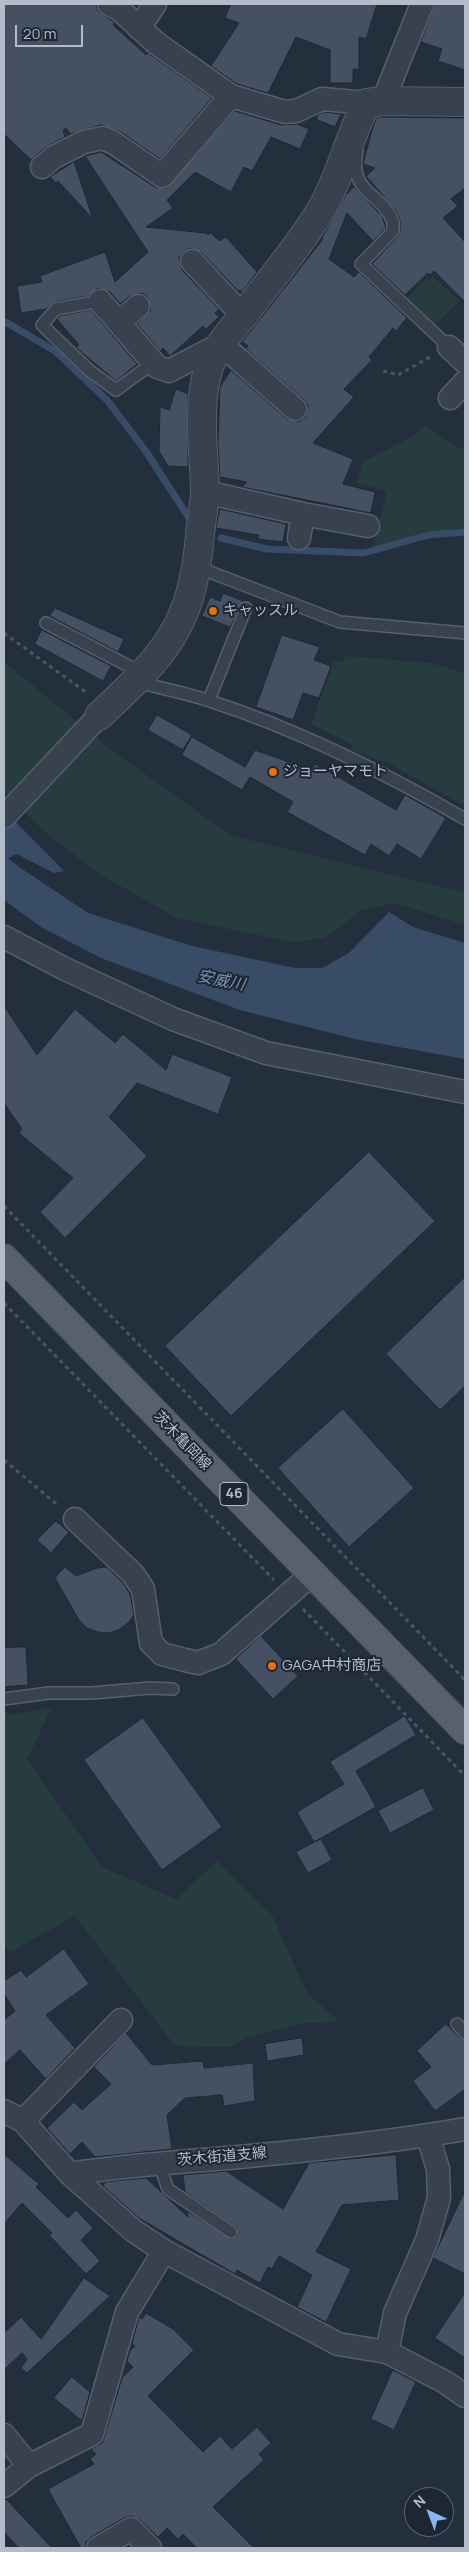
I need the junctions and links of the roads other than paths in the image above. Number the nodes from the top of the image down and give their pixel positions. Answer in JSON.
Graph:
{"nodes":[{"id":1,"x":109,"y":4,"type":"edge"},
{"id":2,"x":155,"y":4,"type":"edge"},
{"id":3,"x":422,"y":4,"type":"edge"},
{"id":4,"x":139,"y":28,"type":"junction"},
{"id":5,"x":232,"y":96,"type":"junction"},
{"id":6,"x":465,"y":102,"type":"edge"},
{"id":7,"x":368,"y":110,"type":"junction"},
{"id":8,"x":42,"y":167,"type":"dead end"},
{"id":9,"x":192,"y":261,"type":"dead end"},
{"id":10,"x":100,"y":301,"type":"joint"},
{"id":11,"x":138,"y":306,"type":"dead end"},
{"id":12,"x":242,"y":316,"type":"junction"},
{"id":13,"x":119,"y":323,"type":"junction"},
{"id":14,"x":220,"y":344,"type":"junction"},
{"id":15,"x":449,"y":347,"type":"joint"},
{"id":16,"x":465,"y":362,"type":"edge"},
{"id":17,"x":153,"y":363,"type":"junction"},
{"id":18,"x":465,"y":382,"type":"edge"},
{"id":19,"x":450,"y":398,"type":"dead end"},
{"id":20,"x":295,"y":409,"type":"dead end"},
{"id":21,"x":205,"y":492,"type":"junction"},
{"id":22,"x":303,"y":514,"type":"junction"},
{"id":23,"x":368,"y":526,"type":"dead end"},
{"id":24,"x":299,"y":538,"type":"dead end"},
{"id":25,"x":197,"y":567,"type":"junction"},
{"id":26,"x":246,"y":608,"type":"dead end"},
{"id":27,"x":46,"y":623,"type":"dead end"},
{"id":28,"x":465,"y":634,"type":"edge"},
{"id":29,"x":140,"y":678,"type":"junction"},
{"id":30,"x":209,"y":700,"type":"junction"},
{"id":31,"x":104,"y":712,"type":"joint"},
{"id":32,"x":4,"y":817,"type":"edge"},
{"id":33,"x":465,"y":819,"type":"edge"},
{"id":34,"x":4,"y":937,"type":"edge"},
{"id":35,"x":465,"y":1092,"type":"edge"},
{"id":36,"x":4,"y":1258,"type":"edge"},
{"id":37,"x":74,"y":1519,"type":"road end"},
{"id":38,"x":312,"y":1574,"type":"junction"},
{"id":39,"x":173,"y":1689,"type":"dead end"},
{"id":40,"x":4,"y":1699,"type":"edge"},
{"id":41,"x":465,"y":1730,"type":"edge"},
{"id":42,"x":120,"y":2020,"type":"dead end"},
{"id":43,"x":13,"y":2116,"type":"edge"},
{"id":44,"x":465,"y":2130,"type":"edge"},
{"id":45,"x":428,"y":2136,"type":"junction"},
{"id":46,"x":159,"y":2163,"type":"junction"},
{"id":47,"x":70,"y":2174,"type":"junction"},
{"id":48,"x":230,"y":2232,"type":"dead end"},
{"id":49,"x":164,"y":2251,"type":"junction"},
{"id":50,"x":387,"y":2352,"type":"junction"},
{"id":51,"x":465,"y":2396,"type":"edge"},
{"id":52,"x":4,"y":2435,"type":"edge"},
{"id":53,"x":29,"y":2466,"type":"junction"},
{"id":54,"x":4,"y":2486,"type":"edge"},
{"id":55,"x":98,"y":2548,"type":"edge"},
{"id":56,"x":150,"y":2548,"type":"edge"}],
"edges":[{"from":1,"to":4,"type":"street"},
{"from":2,"to":4,"type":"street"},
{"from":3,"to":7,"type":"street"},
{"from":4,"to":5,"type":"street"},
{"from":5,"to":7,"type":"street"},
{"from":5,"to":8,"type":"street"},
{"from":6,"to":7,"type":"street"},
{"from":7,"to":12,"type":"street"},
{"from":7,"to":15,"type":"lane"},
{"from":9,"to":12,"type":"street"},
{"from":10,"to":13,"type":"street"},
{"from":10,"to":17,"type":"lane"},
{"from":11,"to":13,"type":"street"},
{"from":12,"to":14,"type":"street"},
{"from":13,"to":17,"type":"street"},
{"from":14,"to":17,"type":"street"},
{"from":14,"to":20,"type":"street"},
{"from":14,"to":21,"type":"street"},
{"from":15,"to":16,"type":"street"},
{"from":18,"to":19,"type":"street"},
{"from":21,"to":22,"type":"street"},
{"from":21,"to":25,"type":"street"},
{"from":22,"to":23,"type":"street"},
{"from":22,"to":24,"type":"street"},
{"from":25,"to":28,"type":"lane"},
{"from":25,"to":29,"type":"street"},
{"from":26,"to":30,"type":"lane"},
{"from":27,"to":29,"type":"lane"},
{"from":29,"to":30,"type":"lane"},
{"from":29,"to":31,"type":"street"},
{"from":30,"to":33,"type":"lane"},
{"from":31,"to":32,"type":"street"},
{"from":34,"to":35,"type":"street"},
{"from":36,"to":38,"type":"main road","name":"茨木亀岡線","number":"46"},
{"from":37,"to":38,"type":"street"},
{"from":38,"to":41,"type":"main road","name":"茨木亀岡線","number":"46"},
{"from":39,"to":40,"type":"lane"},
{"from":42,"to":43,"type":"street"},
{"from":43,"to":47,"type":"street"},
{"from":44,"to":45,"type":"street","name":"茨木街道支線"},
{"from":45,"to":46,"type":"street","name":"茨木街道支線"},
{"from":45,"to":50,"type":"street"},
{"from":46,"to":47,"type":"street","name":"茨木街道支線"},
{"from":46,"to":48,"type":"lane"},
{"from":47,"to":49,"type":"street"},
{"from":49,"to":50,"type":"street"},
{"from":49,"to":53,"type":"street"},
{"from":50,"to":51,"type":"street"},
{"from":52,"to":53,"type":"street"},
{"from":53,"to":54,"type":"street"},
{"from":55,"to":56,"type":"street"}]}
